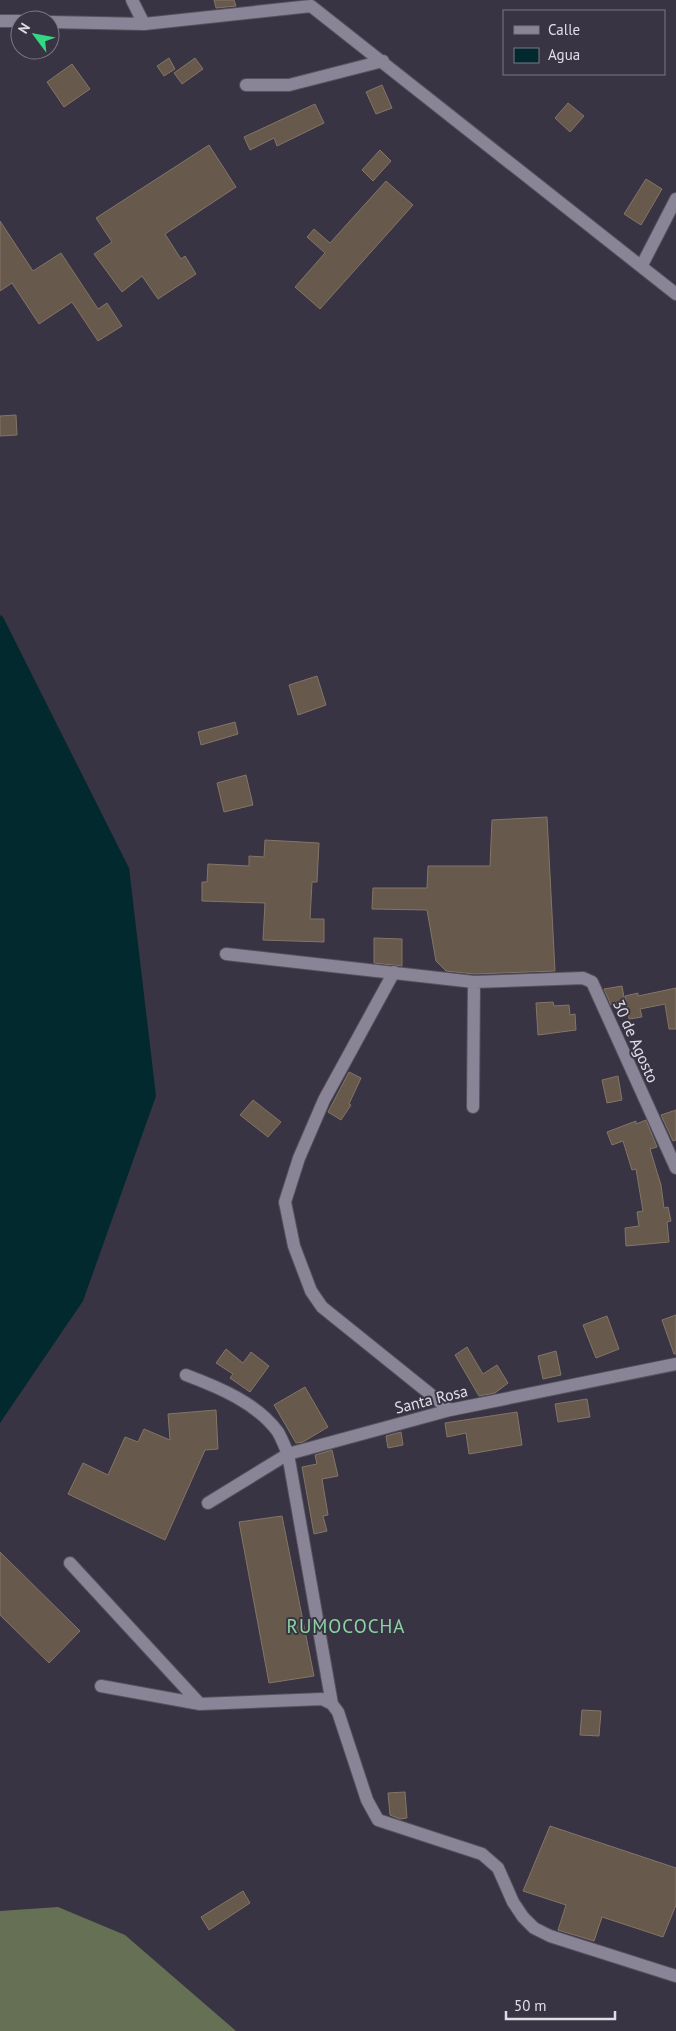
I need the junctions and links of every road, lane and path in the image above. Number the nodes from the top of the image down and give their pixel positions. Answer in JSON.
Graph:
{"nodes":[{"id":1,"x":132,"y":0,"type":"edge"},
{"id":2,"x":307,"y":3,"type":"edge"},
{"id":3,"x":60,"y":22,"type":"edge"},
{"id":4,"x":144,"y":24,"type":"junction"},
{"id":5,"x":382,"y":61,"type":"junction"},
{"id":6,"x":246,"y":84,"type":"dead end"},
{"id":7,"x":676,"y":199,"type":"edge"},
{"id":8,"x":642,"y":266,"type":"junction"},
{"id":9,"x":676,"y":294,"type":"edge"},
{"id":10,"x":226,"y":954,"type":"dead end"},
{"id":11,"x":394,"y":972,"type":"junction"},
{"id":12,"x":474,"y":982,"type":"junction"},
{"id":13,"x":473,"y":1107,"type":"dead end"},
{"id":14,"x":676,"y":1168,"type":"edge"},
{"id":15,"x":676,"y":1364,"type":"edge"},
{"id":16,"x":186,"y":1375,"type":"dead end"},
{"id":17,"x":450,"y":1410,"type":"junction"},
{"id":18,"x":288,"y":1454,"type":"junction"},
{"id":19,"x":208,"y":1503,"type":"dead end"},
{"id":20,"x":70,"y":1563,"type":"dead end"},
{"id":21,"x":101,"y":1686,"type":"dead end"},
{"id":22,"x":200,"y":1704,"type":"junction"},
{"id":23,"x":332,"y":1704,"type":"junction"},
{"id":24,"x":676,"y":1976,"type":"edge"}],
"edges":[{"from":1,"to":4,"type":"street"},
{"from":2,"to":4,"type":"street"},
{"from":2,"to":5,"type":"street"},
{"from":3,"to":4,"type":"street"},
{"from":5,"to":6,"type":"street"},
{"from":5,"to":8,"type":"street"},
{"from":7,"to":8,"type":"street"},
{"from":8,"to":9,"type":"street"},
{"from":10,"to":11,"type":"street"},
{"from":11,"to":12,"type":"street"},
{"from":11,"to":17,"type":"street"},
{"from":12,"to":13,"type":"street"},
{"from":12,"to":14,"type":"street","name":"30 de Agosto"},
{"from":15,"to":17,"type":"street","name":"Santa Rosa"},
{"from":16,"to":18,"type":"street"},
{"from":17,"to":18,"type":"street","name":"Santa Rosa"},
{"from":18,"to":19,"type":"street","name":"Santa Rosa"},
{"from":18,"to":23,"type":"street"},
{"from":20,"to":22,"type":"street"},
{"from":21,"to":22,"type":"street"},
{"from":22,"to":23,"type":"street"},
{"from":23,"to":24,"type":"street"}]}
